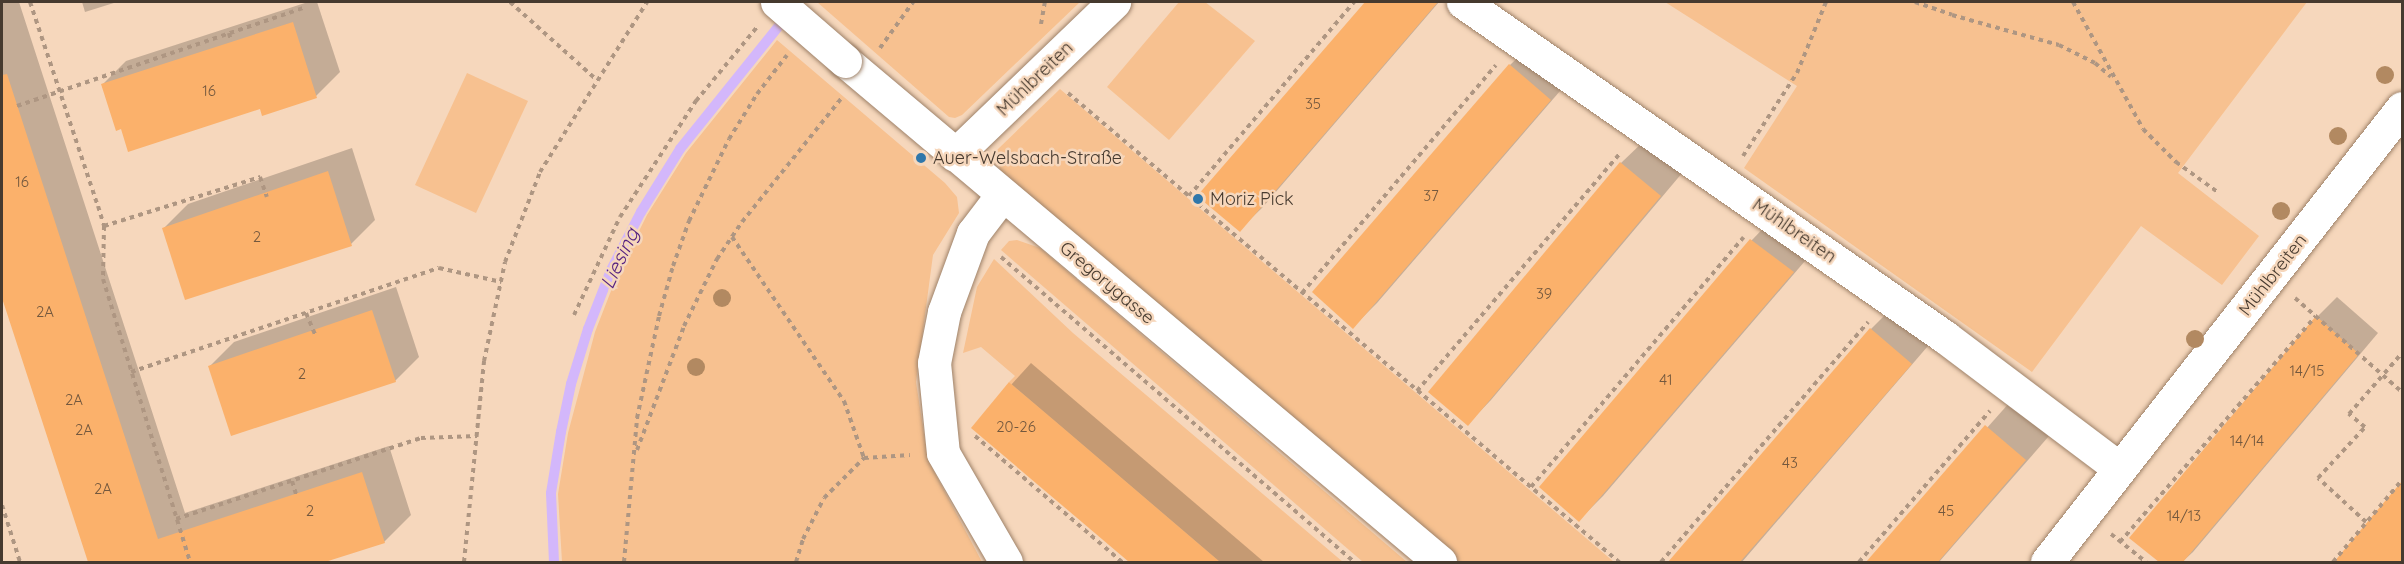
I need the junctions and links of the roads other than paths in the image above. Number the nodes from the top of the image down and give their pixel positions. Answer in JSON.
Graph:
{"nodes":[{"id":1,"x":1114,"y":2,"type":"edge"},
{"id":2,"x":1463,"y":2,"type":"edge"},
{"id":3,"x":770,"y":10,"type":"edge"},
{"id":4,"x":2403,"y":108,"type":"edge"},
{"id":5,"x":955,"y":155,"type":"junction"},
{"id":6,"x":1002,"y":195,"type":"junction"},
{"id":7,"x":2119,"y":468,"type":"junction"},
{"id":8,"x":1006,"y":562,"type":"edge"},
{"id":9,"x":1440,"y":562,"type":"edge"},
{"id":10,"x":2046,"y":562,"type":"edge"}],
"edges":[{"from":1,"to":5,"type":"street","name":"Mühlbreiten"},
{"from":2,"to":7,"type":"street","name":"Mühlbreiten"},
{"from":3,"to":5,"type":"street","name":"Gregorygasse","bridge":true},
{"from":4,"to":7,"type":"street","name":"Mühlbreiten"},
{"from":5,"to":6,"type":"street","name":"Gregorygasse"},
{"from":6,"to":8,"type":"street"},
{"from":6,"to":9,"type":"street","name":"Gregorygasse"},
{"from":7,"to":10,"type":"street","name":"Mühlbreiten"}]}
